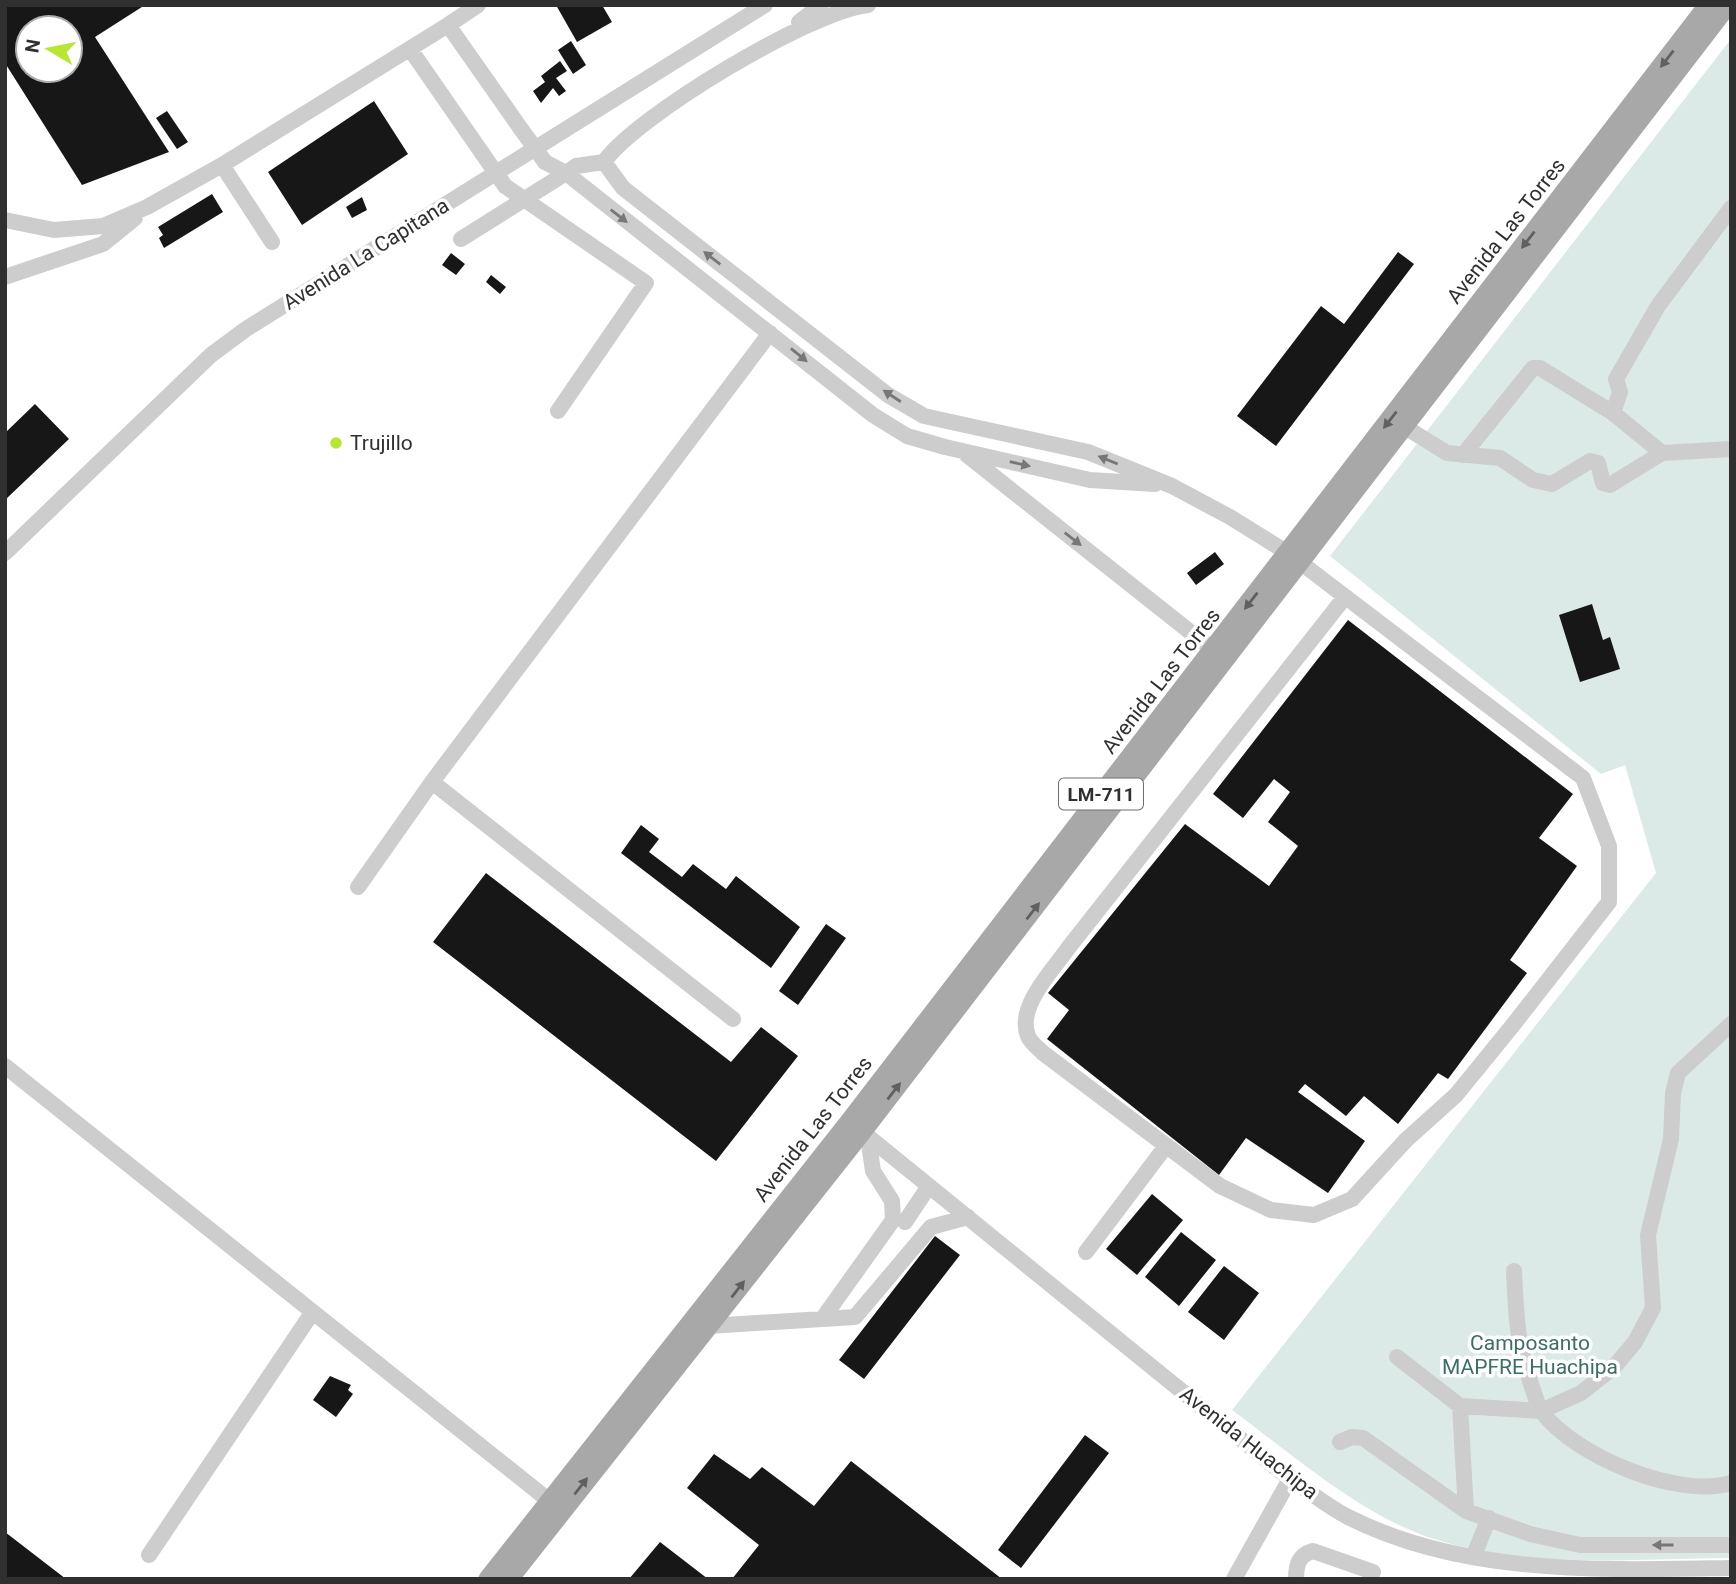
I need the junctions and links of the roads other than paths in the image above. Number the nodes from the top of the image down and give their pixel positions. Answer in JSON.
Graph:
{"nodes":[{"id":1,"x":478,"y":5,"type":"edge"},
{"id":2,"x":765,"y":5,"type":"edge"},
{"id":3,"x":821,"y":5,"type":"edge"},
{"id":4,"x":868,"y":5,"type":"edge"},
{"id":5,"x":1709,"y":5,"type":"edge"},
{"id":6,"x":1728,"y":5,"type":"edge"},
{"id":7,"x":448,"y":25,"type":"junction"},
{"id":8,"x":781,"y":37,"type":"junction"},
{"id":9,"x":410,"y":49,"type":"junction"},
{"id":10,"x":604,"y":162,"type":"junction"},
{"id":11,"x":222,"y":165,"type":"junction"},
{"id":12,"x":566,"y":173,"type":"junction"},
{"id":13,"x":524,"y":200,"type":"junction"},
{"id":14,"x":147,"y":207,"type":"junction"},
{"id":15,"x":1731,"y":208,"type":"edge"},
{"id":16,"x":5,"y":220,"type":"edge"},
{"id":17,"x":461,"y":239,"type":"dead end"},
{"id":18,"x":272,"y":242,"type":"dead end"},
{"id":19,"x":5,"y":277,"type":"edge"},
{"id":20,"x":770,"y":333,"type":"junction"},
{"id":21,"x":558,"y":411,"type":"dead end"},
{"id":22,"x":1613,"y":413,"type":"junction"},
{"id":23,"x":1405,"y":427,"type":"junction"},
{"id":24,"x":1731,"y":449,"type":"edge"},
{"id":25,"x":962,"y":451,"type":"junction"},
{"id":26,"x":1662,"y":453,"type":"junction"},
{"id":27,"x":1463,"y":455,"type":"junction"},
{"id":28,"x":1172,"y":486,"type":"junction"},
{"id":29,"x":5,"y":553,"type":"edge"},
{"id":30,"x":1294,"y":558,"type":"junction"},
{"id":31,"x":1345,"y":597,"type":"junction"},
{"id":32,"x":1213,"y":650,"type":"junction"},
{"id":33,"x":432,"y":782,"type":"junction"},
{"id":34,"x":358,"y":887,"type":"dead end"},
{"id":35,"x":733,"y":1019,"type":"dead end"},
{"id":36,"x":1731,"y":1024,"type":"edge"},
{"id":37,"x":5,"y":1066,"type":"edge"},
{"id":38,"x":860,"y":1130,"type":"junction"},
{"id":39,"x":1166,"y":1146,"type":"junction"},
{"id":40,"x":929,"y":1186,"type":"junction"},
{"id":41,"x":900,"y":1217,"type":"junction"},
{"id":42,"x":968,"y":1217,"type":"junction"},
{"id":43,"x":922,"y":1235,"type":"junction"},
{"id":44,"x":1086,"y":1252,"type":"dead end"},
{"id":45,"x":1514,"y":1271,"type":"dead end"},
{"id":46,"x":312,"y":1313,"type":"junction"},
{"id":47,"x":823,"y":1318,"type":"junction"},
{"id":48,"x":709,"y":1326,"type":"junction"},
{"id":49,"x":1396,"y":1357,"type":"dead end"},
{"id":50,"x":1460,"y":1406,"type":"junction"},
{"id":51,"x":1541,"y":1411,"type":"junction"},
{"id":52,"x":1340,"y":1442,"type":"dead end"},
{"id":53,"x":1290,"y":1479,"type":"junction"},
{"id":54,"x":1731,"y":1483,"type":"edge"},
{"id":55,"x":555,"y":1506,"type":"junction"},
{"id":56,"x":1466,"y":1511,"type":"junction"},
{"id":57,"x":1489,"y":1518,"type":"junction"},
{"id":58,"x":1731,"y":1545,"type":"edge"},
{"id":59,"x":149,"y":1555,"type":"dead end"},
{"id":60,"x":1474,"y":1555,"type":"junction"},
{"id":61,"x":1242,"y":1561,"type":"junction"},
{"id":62,"x":1731,"y":1568,"type":"edge"},
{"id":63,"x":1373,"y":1572,"type":"dead end"},
{"id":64,"x":488,"y":1579,"type":"edge"},
{"id":65,"x":509,"y":1579,"type":"edge"},
{"id":66,"x":1234,"y":1579,"type":"edge"},
{"id":67,"x":1247,"y":1579,"type":"edge"},
{"id":68,"x":1296,"y":1579,"type":"edge"}],
"edges":[{"from":1,"to":7,"type":"street"},
{"from":2,"to":29,"type":"street","name":"Avenida La Capitana"},
{"from":3,"to":8,"type":"street"},
{"from":4,"to":8,"type":"street"},
{"from":5,"to":30,"type":"main road","name":"Avenida Las Torres","number":"LM-711","one_way":true},
{"from":6,"to":23,"type":"main road","name":"Avenida Las Torres","number":"LM-711"},
{"from":7,"to":9,"type":"street"},
{"from":7,"to":12,"type":"street","bridge":true},
{"from":8,"to":10,"type":"street"},
{"from":9,"to":11,"type":"street"},
{"from":9,"to":13,"type":"street","bridge":true},
{"from":10,"to":12,"type":"street"},
{"from":28,"to":10,"type":"street","one_way":true},
{"from":11,"to":14,"type":"street"},
{"from":11,"to":18,"type":"street"},
{"from":12,"to":13,"type":"street"},
{"from":12,"to":20,"type":"street","one_way":true},
{"from":13,"to":17,"type":"street"},
{"from":13,"to":21,"type":"street"},
{"from":14,"to":16,"type":"street"},
{"from":14,"to":19,"type":"street"},
{"from":15,"to":22,"type":"street"},
{"from":20,"to":25,"type":"street","one_way":true},
{"from":20,"to":33,"type":"street"},
{"from":22,"to":26,"type":"street"},
{"from":22,"to":27,"type":"street"},
{"from":23,"to":27,"type":"street"},
{"from":23,"to":30,"type":"main road","name":"Avenida Las Torres","number":"LM-711"},
{"from":24,"to":26,"type":"street"},
{"from":25,"to":28,"type":"street","one_way":true},
{"from":25,"to":32,"type":"street","one_way":true},
{"from":26,"to":27,"type":"street"},
{"from":28,"to":30,"type":"street"},
{"from":30,"to":31,"type":"street"},
{"from":30,"to":32,"type":"main road","name":"Avenida Las Torres","number":"LM-711","one_way":true},
{"from":38,"to":30,"type":"main road","name":"Avenida Las Torres","number":"LM-711","one_way":true},
{"from":31,"to":39,"type":"street"},
{"from":31,"to":39,"type":"street"},
{"from":32,"to":38,"type":"main road","name":"Avenida Las Torres","number":"LM-711"},
{"from":33,"to":34,"type":"street"},
{"from":33,"to":35,"type":"street"},
{"from":36,"to":51,"type":"street"},
{"from":37,"to":46,"type":"street"},
{"from":38,"to":40,"type":"street","name":"Avenida Huachipa"},
{"from":38,"to":41,"type":"street"},
{"from":48,"to":38,"type":"main road","name":"Avenida Las Torres","number":"LM-711","one_way":true},
{"from":38,"to":55,"type":"main road","name":"Avenida Las Torres","number":"LM-711"},
{"from":39,"to":44,"type":"street"},
{"from":40,"to":41,"type":"street"},
{"from":40,"to":42,"type":"street","name":"Avenida Huachipa"},
{"from":41,"to":43,"type":"street"},
{"from":41,"to":47,"type":"street"},
{"from":42,"to":43,"type":"street"},
{"from":42,"to":53,"type":"street","name":"Avenida Huachipa"},
{"from":43,"to":47,"type":"street"},
{"from":45,"to":51,"type":"street"},
{"from":46,"to":55,"type":"street"},
{"from":46,"to":59,"type":"street"},
{"from":47,"to":48,"type":"street"},
{"from":55,"to":48,"type":"main road","name":"Avenida Las Torres","number":"LM-711","one_way":true},
{"from":49,"to":50,"type":"street"},
{"from":50,"to":51,"type":"street"},
{"from":50,"to":56,"type":"street"},
{"from":51,"to":54,"type":"street"},
{"from":52,"to":56,"type":"street"},
{"from":53,"to":60,"type":"street","name":"Avenida Huachipa"},
{"from":53,"to":61,"type":"street"},
{"from":55,"to":64,"type":"main road","name":"Avenida Las Torres","number":"LM-711"},
{"from":55,"to":65,"type":"main road","name":"Avenida Las Torres","number":"LM-711"},
{"from":56,"to":57,"type":"street"},
{"from":58,"to":57,"type":"street","one_way":true},
{"from":57,"to":60,"type":"street"},
{"from":60,"to":62,"type":"street","name":"Avenida Huachipa"},
{"from":61,"to":66,"type":"street"},
{"from":61,"to":67,"type":"street"},
{"from":63,"to":68,"type":"street"}]}
